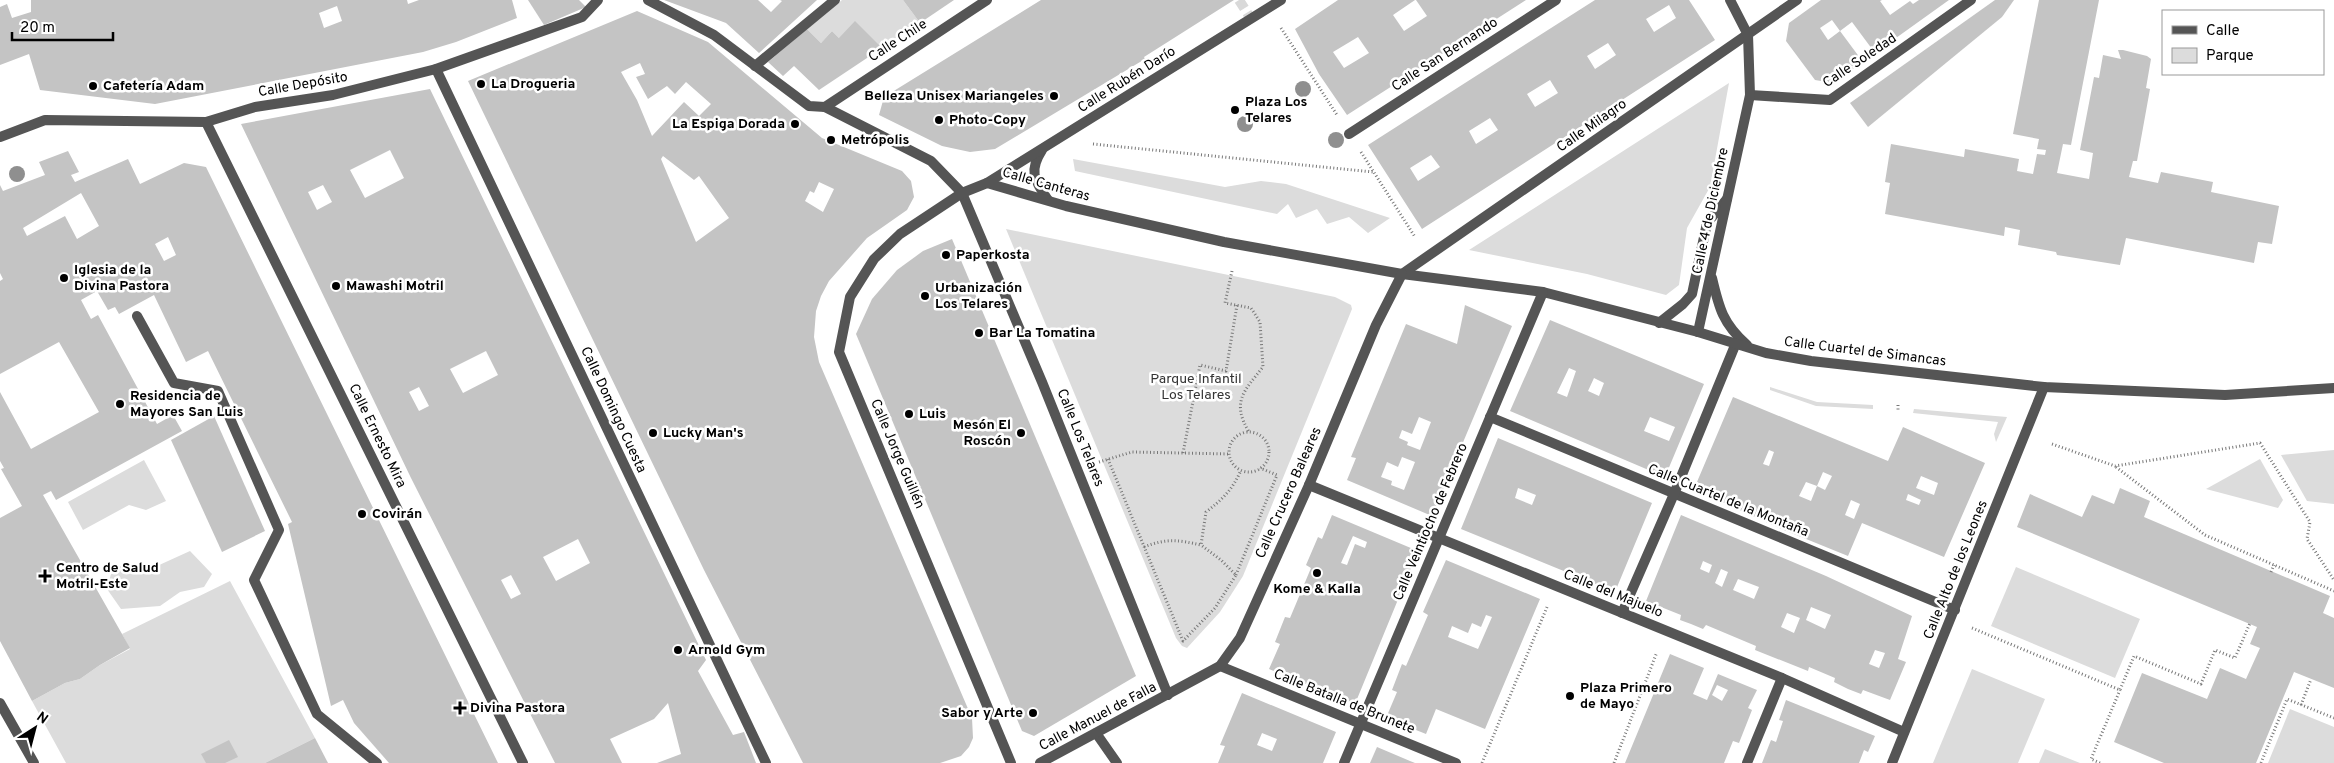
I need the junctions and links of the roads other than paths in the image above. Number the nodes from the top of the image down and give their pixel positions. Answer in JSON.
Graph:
{"nodes":[{"id":1,"x":598,"y":0,"type":"edge"},
{"id":2,"x":648,"y":0,"type":"edge"},
{"id":3,"x":835,"y":0,"type":"edge"},
{"id":4,"x":987,"y":0,"type":"edge"},
{"id":5,"x":1281,"y":0,"type":"edge"},
{"id":6,"x":1556,"y":0,"type":"edge"},
{"id":7,"x":1730,"y":0,"type":"edge"},
{"id":8,"x":1797,"y":0,"type":"edge"},
{"id":9,"x":1971,"y":0,"type":"edge"},
{"id":10,"x":1748,"y":35,"type":"junction"},
{"id":11,"x":755,"y":66,"type":"junction"},
{"id":12,"x":436,"y":70,"type":"junction"},
{"id":13,"x":1750,"y":95,"type":"junction"},
{"id":14,"x":825,"y":107,"type":"junction"},
{"id":15,"x":206,"y":122,"type":"junction"},
{"id":16,"x":1349,"y":134,"type":"road end"},
{"id":17,"x":0,"y":137,"type":"edge"},
{"id":18,"x":1044,"y":147,"type":"junction"},
{"id":19,"x":987,"y":183,"type":"junction"},
{"id":20,"x":962,"y":192,"type":"junction"},
{"id":21,"x":1728,"y":198,"type":"junction"},
{"id":22,"x":1048,"y":200,"type":"junction"},
{"id":23,"x":1402,"y":274,"type":"junction"},
{"id":24,"x":1711,"y":274,"type":"junction"},
{"id":25,"x":1544,"y":292,"type":"junction"},
{"id":26,"x":137,"y":316,"type":"dead end"},
{"id":27,"x":1659,"y":323,"type":"junction"},
{"id":28,"x":1698,"y":332,"type":"junction"},
{"id":29,"x":1736,"y":343,"type":"junction"},
{"id":30,"x":1750,"y":348,"type":"junction"},
{"id":31,"x":2044,"y":387,"type":"junction"},
{"id":32,"x":2334,"y":388,"type":"edge"},
{"id":33,"x":1490,"y":417,"type":"junction"},
{"id":34,"x":1309,"y":485,"type":"junction"},
{"id":35,"x":1674,"y":494,"type":"junction"},
{"id":36,"x":1439,"y":538,"type":"junction"},
{"id":37,"x":1622,"y":613,"type":"junction"},
{"id":38,"x":1953,"y":614,"type":"junction"},
{"id":39,"x":1220,"y":666,"type":"junction"},
{"id":40,"x":1782,"y":678,"type":"junction"},
{"id":41,"x":1168,"y":695,"type":"junction"},
{"id":42,"x":0,"y":703,"type":"edge"},
{"id":43,"x":1361,"y":723,"type":"junction"},
{"id":44,"x":1904,"y":732,"type":"junction"},
{"id":45,"x":1096,"y":733,"type":"junction"},
{"id":46,"x":34,"y":763,"type":"edge"},
{"id":47,"x":376,"y":763,"type":"edge"},
{"id":48,"x":524,"y":763,"type":"edge"},
{"id":49,"x":766,"y":763,"type":"edge"},
{"id":50,"x":1011,"y":763,"type":"edge"},
{"id":51,"x":1040,"y":763,"type":"edge"},
{"id":52,"x":1117,"y":763,"type":"edge"},
{"id":53,"x":1344,"y":763,"type":"edge"},
{"id":54,"x":1456,"y":763,"type":"edge"},
{"id":55,"x":1747,"y":763,"type":"edge"},
{"id":56,"x":1892,"y":763,"type":"edge"}],
"edges":[{"from":1,"to":12,"type":"street","name":"Calle Depósito"},
{"from":2,"to":11,"type":"street"},
{"from":3,"to":11,"type":"street"},
{"from":4,"to":14,"type":"street","name":"Calle Chile"},
{"from":5,"to":18,"type":"street","name":"Calle Rubén Darío"},
{"from":6,"to":16,"type":"street","name":"Calle San Bernando"},
{"from":7,"to":10,"type":"street"},
{"from":8,"to":10,"type":"street","name":"Calle Milagro"},
{"from":9,"to":13,"type":"street","name":"Calle Soledad"},
{"from":10,"to":13,"type":"street","name":"Calle 4 de Diciembre"},
{"from":10,"to":23,"type":"street","name":"Calle Milagro"},
{"from":11,"to":14,"type":"street"},
{"from":12,"to":15,"type":"street","name":"Calle Depósito"},
{"from":12,"to":49,"type":"street","name":"Calle Domingo Cuesta"},
{"from":13,"to":21,"type":"street","name":"Calle 4 de Diciembre"},
{"from":14,"to":20,"type":"street"},
{"from":15,"to":17,"type":"street","name":"Calle Depósito"},
{"from":15,"to":48,"type":"street","name":"Calle Ernesto Mira"},
{"from":18,"to":19,"type":"street","name":"Calle Rubén Darío"},
{"from":18,"to":22,"type":"street"},
{"from":19,"to":20,"type":"street","name":"Calle Canteras"},
{"from":19,"to":22,"type":"street","name":"Calle Canteras"},
{"from":20,"to":41,"type":"street","name":"Calle Los Telares"},
{"from":20,"to":50,"type":"street","name":"Calle Jorge Guillén"},
{"from":21,"to":24,"type":"street","name":"Calle 4 de Diciembre"},
{"from":21,"to":27,"type":"street"},
{"from":22,"to":23,"type":"street","name":"Calle Canteras"},
{"from":23,"to":25,"type":"street","name":"Calle Cuartel de Simancas"},
{"from":23,"to":34,"type":"street","name":"Calle Crucero Baleares"},
{"from":24,"to":28,"type":"street","name":"Calle 4 de Diciembre"},
{"from":24,"to":30,"type":"street"},
{"from":25,"to":27,"type":"street","name":"Calle Cuartel de Simancas"},
{"from":25,"to":33,"type":"street","name":"Calle Veintiocho de Febrero"},
{"from":26,"to":47,"type":"street"},
{"from":27,"to":28,"type":"street","name":"Calle Cuartel de Simancas"},
{"from":28,"to":29,"type":"street","name":"Calle Cuartel de Simancas"},
{"from":29,"to":30,"type":"street","name":"Calle Cuartel de Simancas"},
{"from":29,"to":35,"type":"street"},
{"from":30,"to":31,"type":"street","name":"Calle Cuartel de Simancas"},
{"from":31,"to":32,"type":"street","name":"Calle Cuartel de Simancas"},
{"from":31,"to":38,"type":"street","name":"Calle Alto de los Leones"},
{"from":33,"to":35,"type":"street","name":"Calle Cuartel de la Montaña"},
{"from":33,"to":36,"type":"street","name":"Calle Veintiocho de Febrero"},
{"from":34,"to":36,"type":"street","name":"Calle del Majuelo"},
{"from":34,"to":39,"type":"street","name":"Calle Crucero Baleares"},
{"from":35,"to":37,"type":"street"},
{"from":35,"to":38,"type":"street","name":"Calle Cuartel de la Montaña"},
{"from":36,"to":37,"type":"street","name":"Calle del Majuelo"},
{"from":36,"to":43,"type":"street","name":"Calle Veintiocho de Febrero"},
{"from":37,"to":40,"type":"street","name":"Calle del Majuelo"},
{"from":38,"to":44,"type":"street","name":"Calle Alto de los Leones"},
{"from":39,"to":41,"type":"street","name":"Calle Crucero Baleares"},
{"from":39,"to":43,"type":"street","name":"Calle Batalla de Brunete"},
{"from":40,"to":44,"type":"street","name":"Calle del Majuelo"},
{"from":40,"to":55,"type":"street"},
{"from":41,"to":45,"type":"street","name":"Calle Manuel de Falla"},
{"from":42,"to":46,"type":"street"},
{"from":43,"to":53,"type":"street","name":"Calle Veintiocho de Febrero"},
{"from":43,"to":54,"type":"street","name":"Calle Batalla de Brunete"},
{"from":44,"to":56,"type":"street","name":"Calle Alto de los Leones"},
{"from":45,"to":51,"type":"street","name":"Calle Manuel de Falla"},
{"from":45,"to":52,"type":"street"}]}
